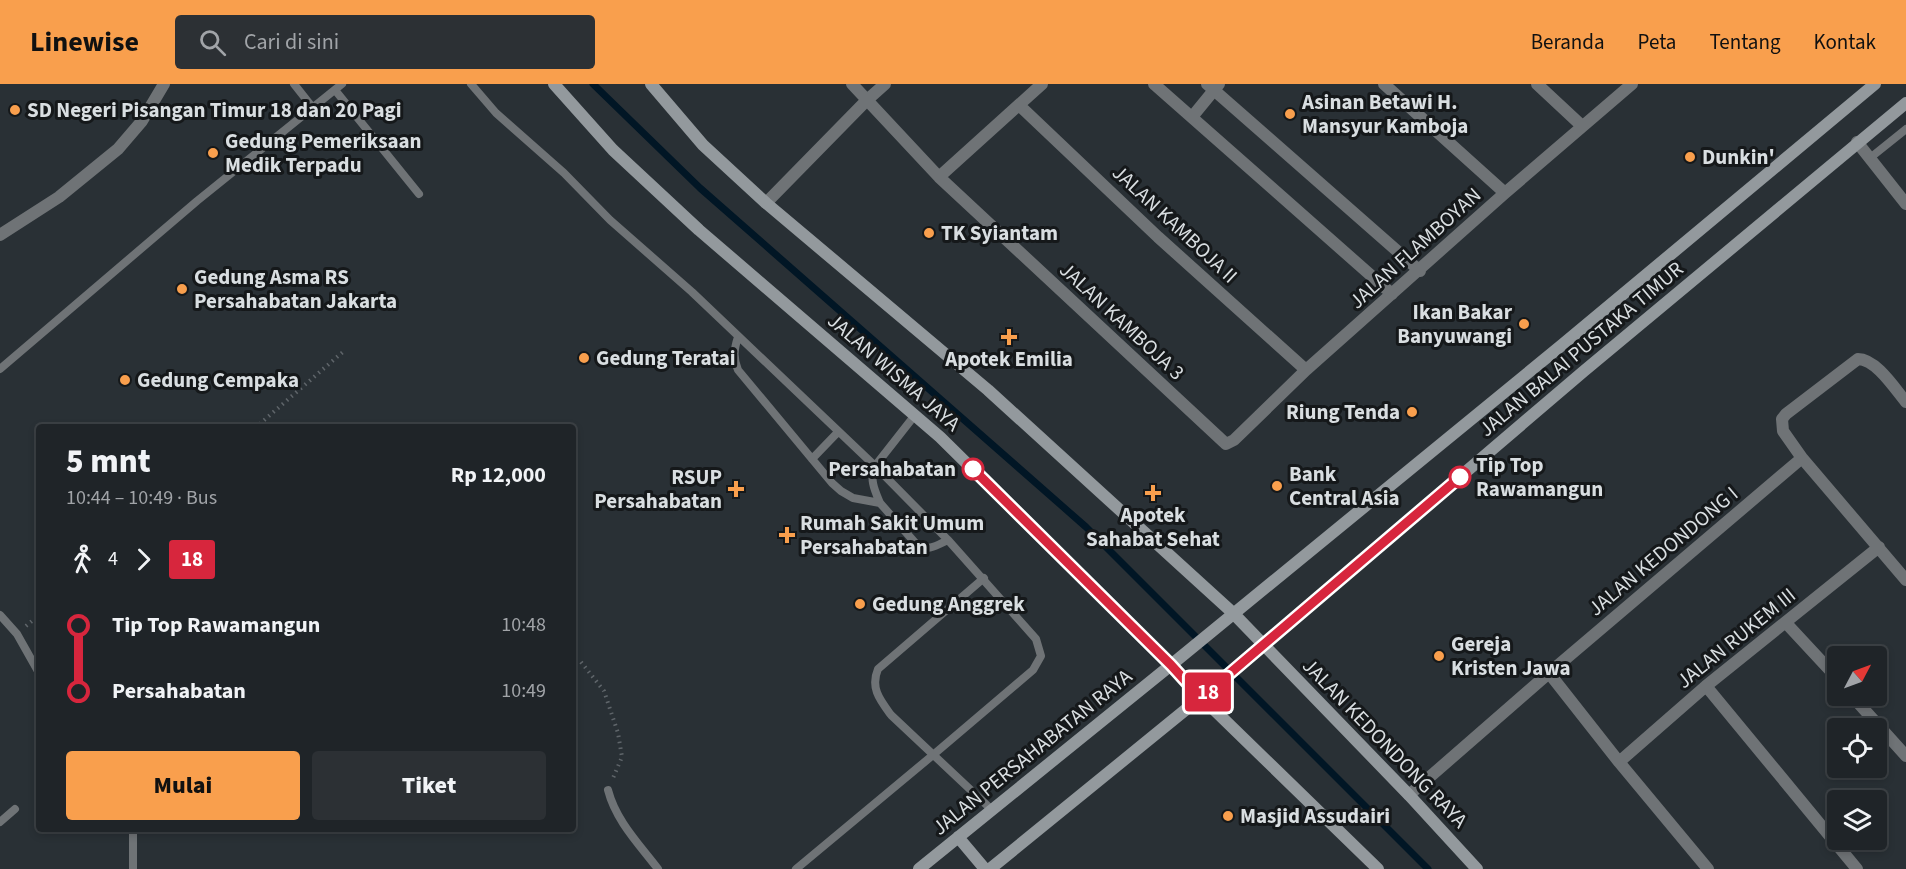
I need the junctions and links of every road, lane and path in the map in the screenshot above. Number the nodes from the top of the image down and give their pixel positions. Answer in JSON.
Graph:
{"nodes":[{"id":1,"x":164,"y":84,"type":"edge"},
{"id":2,"x":294,"y":84,"type":"edge"},
{"id":3,"x":342,"y":84,"type":"edge"},
{"id":4,"x":471,"y":84,"type":"edge"},
{"id":5,"x":554,"y":84,"type":"edge"},
{"id":6,"x":651,"y":84,"type":"edge"},
{"id":7,"x":852,"y":84,"type":"edge"},
{"id":8,"x":885,"y":84,"type":"edge"},
{"id":9,"x":1042,"y":84,"type":"edge"},
{"id":10,"x":1154,"y":84,"type":"edge"},
{"id":11,"x":1384,"y":84,"type":"edge"},
{"id":12,"x":1537,"y":84,"type":"edge"},
{"id":13,"x":1632,"y":84,"type":"edge"},
{"id":14,"x":1875,"y":84,"type":"edge"},
{"id":15,"x":1213,"y":86,"type":"edge"},
{"id":16,"x":335,"y":90,"type":"junction"},
{"id":17,"x":866,"y":100,"type":"junction"},
{"id":18,"x":1906,"y":103,"type":"edge"},
{"id":19,"x":1019,"y":105,"type":"junction"},
{"id":20,"x":313,"y":108,"type":"junction"},
{"id":21,"x":1192,"y":117,"type":"junction"},
{"id":22,"x":1582,"y":126,"type":"junction"},
{"id":23,"x":1906,"y":129,"type":"edge"},
{"id":24,"x":1857,"y":142,"type":"junction"},
{"id":25,"x":1870,"y":158,"type":"junction"},
{"id":26,"x":939,"y":177,"type":"junction"},
{"id":27,"x":1505,"y":193,"type":"junction"},
{"id":28,"x":418,"y":194,"type":"dead end"},
{"id":29,"x":766,"y":203,"type":"junction"},
{"id":30,"x":1906,"y":204,"type":"edge"},
{"id":31,"x":0,"y":235,"type":"edge"},
{"id":32,"x":1420,"y":271,"type":"junction"},
{"id":33,"x":1392,"y":294,"type":"junction"},
{"id":34,"x":738,"y":337,"type":"junction"},
{"id":35,"x":344,"y":351,"type":"dead end"},
{"id":36,"x":0,"y":369,"type":"edge"},
{"id":37,"x":1306,"y":370,"type":"junction"},
{"id":38,"x":1906,"y":402,"type":"edge"},
{"id":39,"x":915,"y":415,"type":"junction"},
{"id":40,"x":260,"y":424,"type":"edge"},
{"id":41,"x":838,"y":432,"type":"junction"},
{"id":42,"x":1227,"y":444,"type":"joint"},
{"id":43,"x":1802,"y":458,"type":"junction"},
{"id":44,"x":812,"y":459,"type":"junction"},
{"id":45,"x":875,"y":466,"type":"junction"},
{"id":46,"x":880,"y":503,"type":"junction"},
{"id":47,"x":948,"y":540,"type":"junction"},
{"id":48,"x":1879,"y":548,"type":"junction"},
{"id":49,"x":984,"y":578,"type":"junction"},
{"id":50,"x":1906,"y":580,"type":"edge"},
{"id":51,"x":1233,"y":613,"type":"junction"},
{"id":52,"x":0,"y":615,"type":"edge"},
{"id":53,"x":1786,"y":623,"type":"junction"},
{"id":54,"x":1264,"y":645,"type":"junction"},
{"id":55,"x":581,"y":662,"type":"dead end"},
{"id":56,"x":1175,"y":662,"type":"junction"},
{"id":57,"x":36,"y":668,"type":"edge"},
{"id":58,"x":1827,"y":668,"type":"edge"},
{"id":59,"x":1549,"y":673,"type":"junction"},
{"id":60,"x":1706,"y":686,"type":"junction"},
{"id":61,"x":1201,"y":698,"type":"junction"},
{"id":62,"x":1861,"y":706,"type":"edge"},
{"id":63,"x":933,"y":756,"type":"junction"},
{"id":64,"x":1906,"y":756,"type":"edge"},
{"id":65,"x":1619,"y":762,"type":"junction"},
{"id":66,"x":608,"y":790,"type":"joint"},
{"id":67,"x":1410,"y":795,"type":"junction"},
{"id":68,"x":15,"y":809,"type":"dead end"},
{"id":69,"x":992,"y":810,"type":"junction"},
{"id":70,"x":0,"y":822,"type":"edge"},
{"id":71,"x":133,"y":832,"type":"edge"},
{"id":72,"x":958,"y":837,"type":"junction"},
{"id":73,"x":1375,"y":868,"type":"edge"},
{"id":74,"x":133,"y":869,"type":"edge"},
{"id":75,"x":658,"y":869,"type":"edge"},
{"id":76,"x":796,"y":869,"type":"edge"},
{"id":77,"x":918,"y":869,"type":"edge"},
{"id":78,"x":985,"y":869,"type":"edge"},
{"id":79,"x":990,"y":869,"type":"edge"},
{"id":80,"x":1477,"y":869,"type":"edge"},
{"id":81,"x":1708,"y":869,"type":"edge"},
{"id":82,"x":1857,"y":869,"type":"edge"}],
"edges":[{"from":1,"to":31,"type":"street"},
{"from":2,"to":20,"type":"lane"},
{"from":3,"to":16,"type":"lane"},
{"from":4,"to":34,"type":"lane"},
{"from":5,"to":39,"type":"street","name":"JALAN WISMA JAYA"},
{"from":6,"to":29,"type":"street"},
{"from":7,"to":17,"type":"street","name":"JALAN KAMBOJA 3"},
{"from":8,"to":17,"type":"street"},
{"from":9,"to":19,"type":"street"},
{"from":10,"to":21,"type":"street"},
{"from":11,"to":27,"type":"street"},
{"from":12,"to":22,"type":"street"},
{"from":13,"to":22,"type":"street","name":"JALAN FLAMBOYAN"},
{"from":14,"to":51,"type":"street","name":"JALAN BALAI PUSTAKA TIMUR"},
{"from":15,"to":21,"type":"street"},
{"from":15,"to":32,"type":"street"},
{"from":16,"to":20,"type":"lane"},
{"from":16,"to":28,"type":"lane"},
{"from":17,"to":26,"type":"street","name":"JALAN KAMBOJA 3"},
{"from":17,"to":29,"type":"street"},
{"from":18,"to":24,"type":"street","name":"JALAN BALAI PUSTAKA TIMUR"},
{"from":19,"to":26,"type":"street"},
{"from":19,"to":37,"type":"street","name":"JALAN KAMBOJA II"},
{"from":20,"to":36,"type":"lane"},
{"from":21,"to":33,"type":"street"},
{"from":22,"to":27,"type":"street","name":"JALAN FLAMBOYAN"},
{"from":23,"to":25,"type":"lane"},
{"from":24,"to":25,"type":"street"},
{"from":24,"to":54,"type":"street","name":"JALAN BALAI PUSTAKA TIMUR"},
{"from":25,"to":30,"type":"street"},
{"from":26,"to":42,"type":"street","name":"JALAN KAMBOJA 3"},
{"from":27,"to":32,"type":"street","name":"JALAN FLAMBOYAN"},
{"from":29,"to":51,"type":"street"},
{"from":32,"to":33,"type":"street","name":"JALAN FLAMBOYAN"},
{"from":33,"to":37,"type":"street","name":"JALAN FLAMBOYAN"},
{"from":34,"to":41,"type":"lane"},
{"from":34,"to":44,"type":"lane"},
{"from":35,"to":40,"type":"path"},
{"from":37,"to":42,"type":"street","name":"JALAN FLAMBOYAN"},
{"from":38,"to":43,"type":"street"},
{"from":39,"to":45,"type":"lane"},
{"from":39,"to":56,"type":"street","name":"JALAN WISMA JAYA"},
{"from":41,"to":44,"type":"lane"},
{"from":41,"to":45,"type":"lane"},
{"from":43,"to":48,"type":"street"},
{"from":43,"to":59,"type":"street","name":"JALAN KEDONDONG I"},
{"from":44,"to":46,"type":"lane"},
{"from":45,"to":46,"type":"lane"},
{"from":45,"to":47,"type":"lane"},
{"from":46,"to":47,"type":"lane"},
{"from":47,"to":49,"type":"lane"},
{"from":48,"to":50,"type":"street"},
{"from":48,"to":53,"type":"street","name":"JALAN RUKEM III"},
{"from":49,"to":63,"type":"lane"},
{"from":49,"to":63,"type":"lane"},
{"from":51,"to":54,"type":"street"},
{"from":51,"to":56,"type":"street","name":"JALAN BALAI PUSTAKA TIMUR"},
{"from":52,"to":57,"type":"lane"},
{"from":53,"to":58,"type":"street"},
{"from":53,"to":60,"type":"street","name":"JALAN RUKEM III"},
{"from":54,"to":61,"type":"street","name":"JALAN BALAI PUSTAKA TIMUR"},
{"from":54,"to":67,"type":"street","name":"JALAN KEDONDONG RAYA"},
{"from":55,"to":66,"type":"path"},
{"from":56,"to":61,"type":"street","name":"JALAN WISMA JAYA"},
{"from":56,"to":69,"type":"street","name":"JALAN PERSAHABATAN RAYA"},
{"from":59,"to":65,"type":"street"},
{"from":59,"to":67,"type":"street","name":"JALAN KEDONDONG I"},
{"from":60,"to":65,"type":"street","name":"JALAN RUKEM III"},
{"from":60,"to":82,"type":"street"},
{"from":61,"to":73,"type":"street","name":"JALAN WISMA JAYA"},
{"from":61,"to":79,"type":"street"},
{"from":62,"to":64,"type":"street"},
{"from":63,"to":69,"type":"lane"},
{"from":63,"to":76,"type":"lane"},
{"from":65,"to":81,"type":"street"},
{"from":66,"to":75,"type":"lane"},
{"from":67,"to":80,"type":"street","name":"JALAN KEDONDONG RAYA"},
{"from":68,"to":70,"type":"lane"},
{"from":69,"to":72,"type":"street","name":"JALAN PERSAHABATAN RAYA"},
{"from":71,"to":74,"type":"lane"},
{"from":72,"to":77,"type":"street","name":"JALAN PERSAHABATAN RAYA"},
{"from":72,"to":78,"type":"street"}]}
